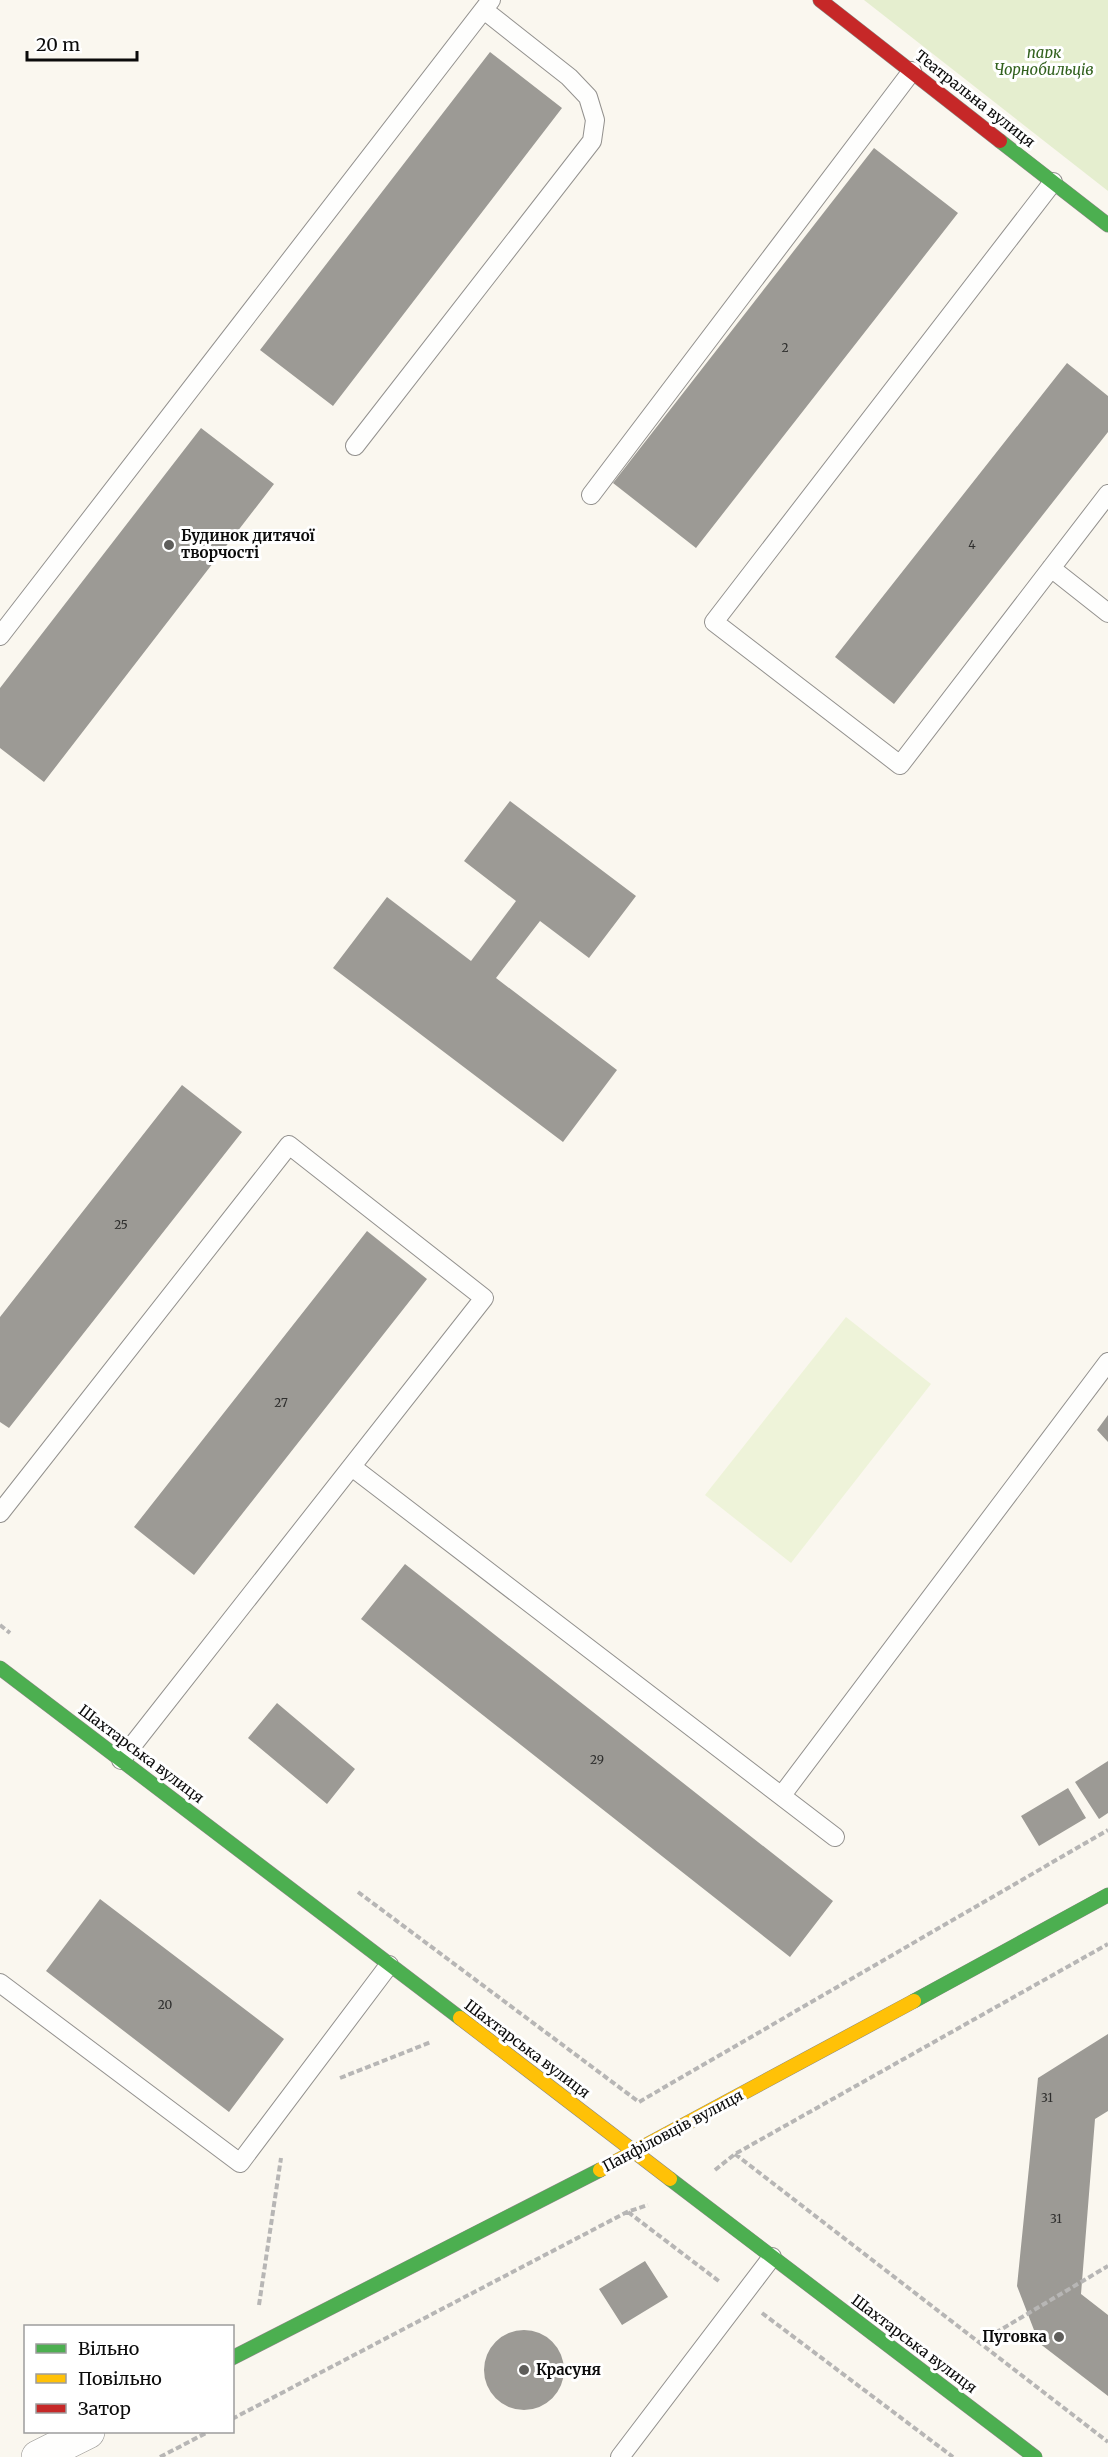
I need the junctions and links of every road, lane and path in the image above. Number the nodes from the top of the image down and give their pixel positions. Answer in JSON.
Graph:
{"nodes":[{"id":1,"x":820,"y":0,"type":"edge"},
{"id":2,"x":488,"y":5,"type":"edge"},
{"id":3,"x":912,"y":71,"type":"junction"},
{"id":4,"x":1053,"y":182,"type":"junction"},
{"id":5,"x":1108,"y":225,"type":"edge"},
{"id":6,"x":355,"y":446,"type":"dead end"},
{"id":7,"x":1108,"y":494,"type":"edge"},
{"id":8,"x":591,"y":495,"type":"dead end"},
{"id":9,"x":1051,"y":568,"type":"junction"},
{"id":10,"x":1108,"y":613,"type":"edge"},
{"id":11,"x":0,"y":636,"type":"edge"},
{"id":12,"x":1108,"y":1362,"type":"edge"},
{"id":13,"x":352,"y":1467,"type":"junction"},
{"id":14,"x":0,"y":1513,"type":"edge"},
{"id":15,"x":0,"y":1625,"type":"edge"},
{"id":16,"x":19,"y":1639,"type":"dead end"},
{"id":17,"x":0,"y":1668,"type":"edge"},
{"id":18,"x":122,"y":1760,"type":"junction"},
{"id":19,"x":782,"y":1796,"type":"junction"},
{"id":20,"x":1108,"y":1830,"type":"edge"},
{"id":21,"x":835,"y":1837,"type":"dead end"},
{"id":22,"x":353,"y":1889,"type":"dead end"},
{"id":23,"x":1108,"y":1895,"type":"edge"},
{"id":24,"x":389,"y":1965,"type":"junction"},
{"id":25,"x":0,"y":1983,"type":"edge"},
{"id":26,"x":471,"y":2027,"type":"junction"},
{"id":27,"x":290,"y":2097,"type":"junction"},
{"id":28,"x":635,"y":2152,"type":"junction"},
{"id":29,"x":281,"y":2154,"type":"dead end"},
{"id":30,"x":735,"y":2154,"type":"dead end"},
{"id":31,"x":627,"y":2212,"type":"dead end"},
{"id":32,"x":772,"y":2257,"type":"junction"},
{"id":33,"x":1108,"y":2266,"type":"edge"},
{"id":34,"x":741,"y":2298,"type":"junction"},
{"id":35,"x":980,"y":2342,"type":"junction"},
{"id":36,"x":253,"y":2348,"type":"junction"},
{"id":37,"x":234,"y":2357,"type":"edge"},
{"id":38,"x":86,"y":2433,"type":"edge"},
{"id":39,"x":206,"y":2433,"type":"edge"},
{"id":40,"x":1108,"y":2442,"type":"edge"},
{"id":41,"x":38,"y":2457,"type":"edge"},
{"id":42,"x":160,"y":2457,"type":"edge"},
{"id":43,"x":620,"y":2457,"type":"edge"},
{"id":44,"x":953,"y":2457,"type":"edge"},
{"id":45,"x":1035,"y":2457,"type":"edge"}],
"edges":[{"from":1,"to":3,"type":"street","name":"Театральна вулиця"},
{"from":2,"to":6,"type":"lane"},
{"from":2,"to":11,"type":"lane"},
{"from":3,"to":4,"type":"street","name":"Театральна вулиця"},
{"from":3,"to":8,"type":"lane"},
{"from":4,"to":5,"type":"street","name":"Театральна вулиця"},
{"from":4,"to":9,"type":"lane"},
{"from":7,"to":9,"type":"lane"},
{"from":9,"to":10,"type":"lane"},
{"from":12,"to":19,"type":"lane"},
{"from":13,"to":14,"type":"lane"},
{"from":13,"to":18,"type":"lane"},
{"from":13,"to":19,"type":"lane"},
{"from":15,"to":16,"type":"path"},
{"from":17,"to":18,"type":"street","name":"Шахтарська вулиця"},
{"from":18,"to":24,"type":"street","name":"Шахтарська вулиця"},
{"from":19,"to":21,"type":"lane"},
{"from":20,"to":22,"type":"path"},
{"from":23,"to":28,"type":"street","name":"Панфіловців вулиця"},
{"from":24,"to":26,"type":"street","name":"Шахтарська вулиця"},
{"from":24,"to":27,"type":"lane"},
{"from":25,"to":27,"type":"lane"},
{"from":26,"to":27,"type":"path"},
{"from":26,"to":28,"type":"street","name":"Шахтарська вулиця"},
{"from":28,"to":32,"type":"street","name":"Шахтарська вулиця"},
{"from":28,"to":36,"type":"street","name":"Панфіловців вулиця"},
{"from":29,"to":36,"type":"path"},
{"from":30,"to":35,"type":"path"},
{"from":31,"to":34,"type":"path"},
{"from":32,"to":34,"type":"lane"},
{"from":32,"to":45,"type":"street","name":"Шахтарська вулиця"},
{"from":33,"to":35,"type":"path"},
{"from":34,"to":43,"type":"lane"},
{"from":34,"to":44,"type":"path"},
{"from":35,"to":40,"type":"path"},
{"from":36,"to":37,"type":"street","name":"Панфіловців вулиця"},
{"from":38,"to":41,"type":"street"},
{"from":39,"to":42,"type":"path"}]}
